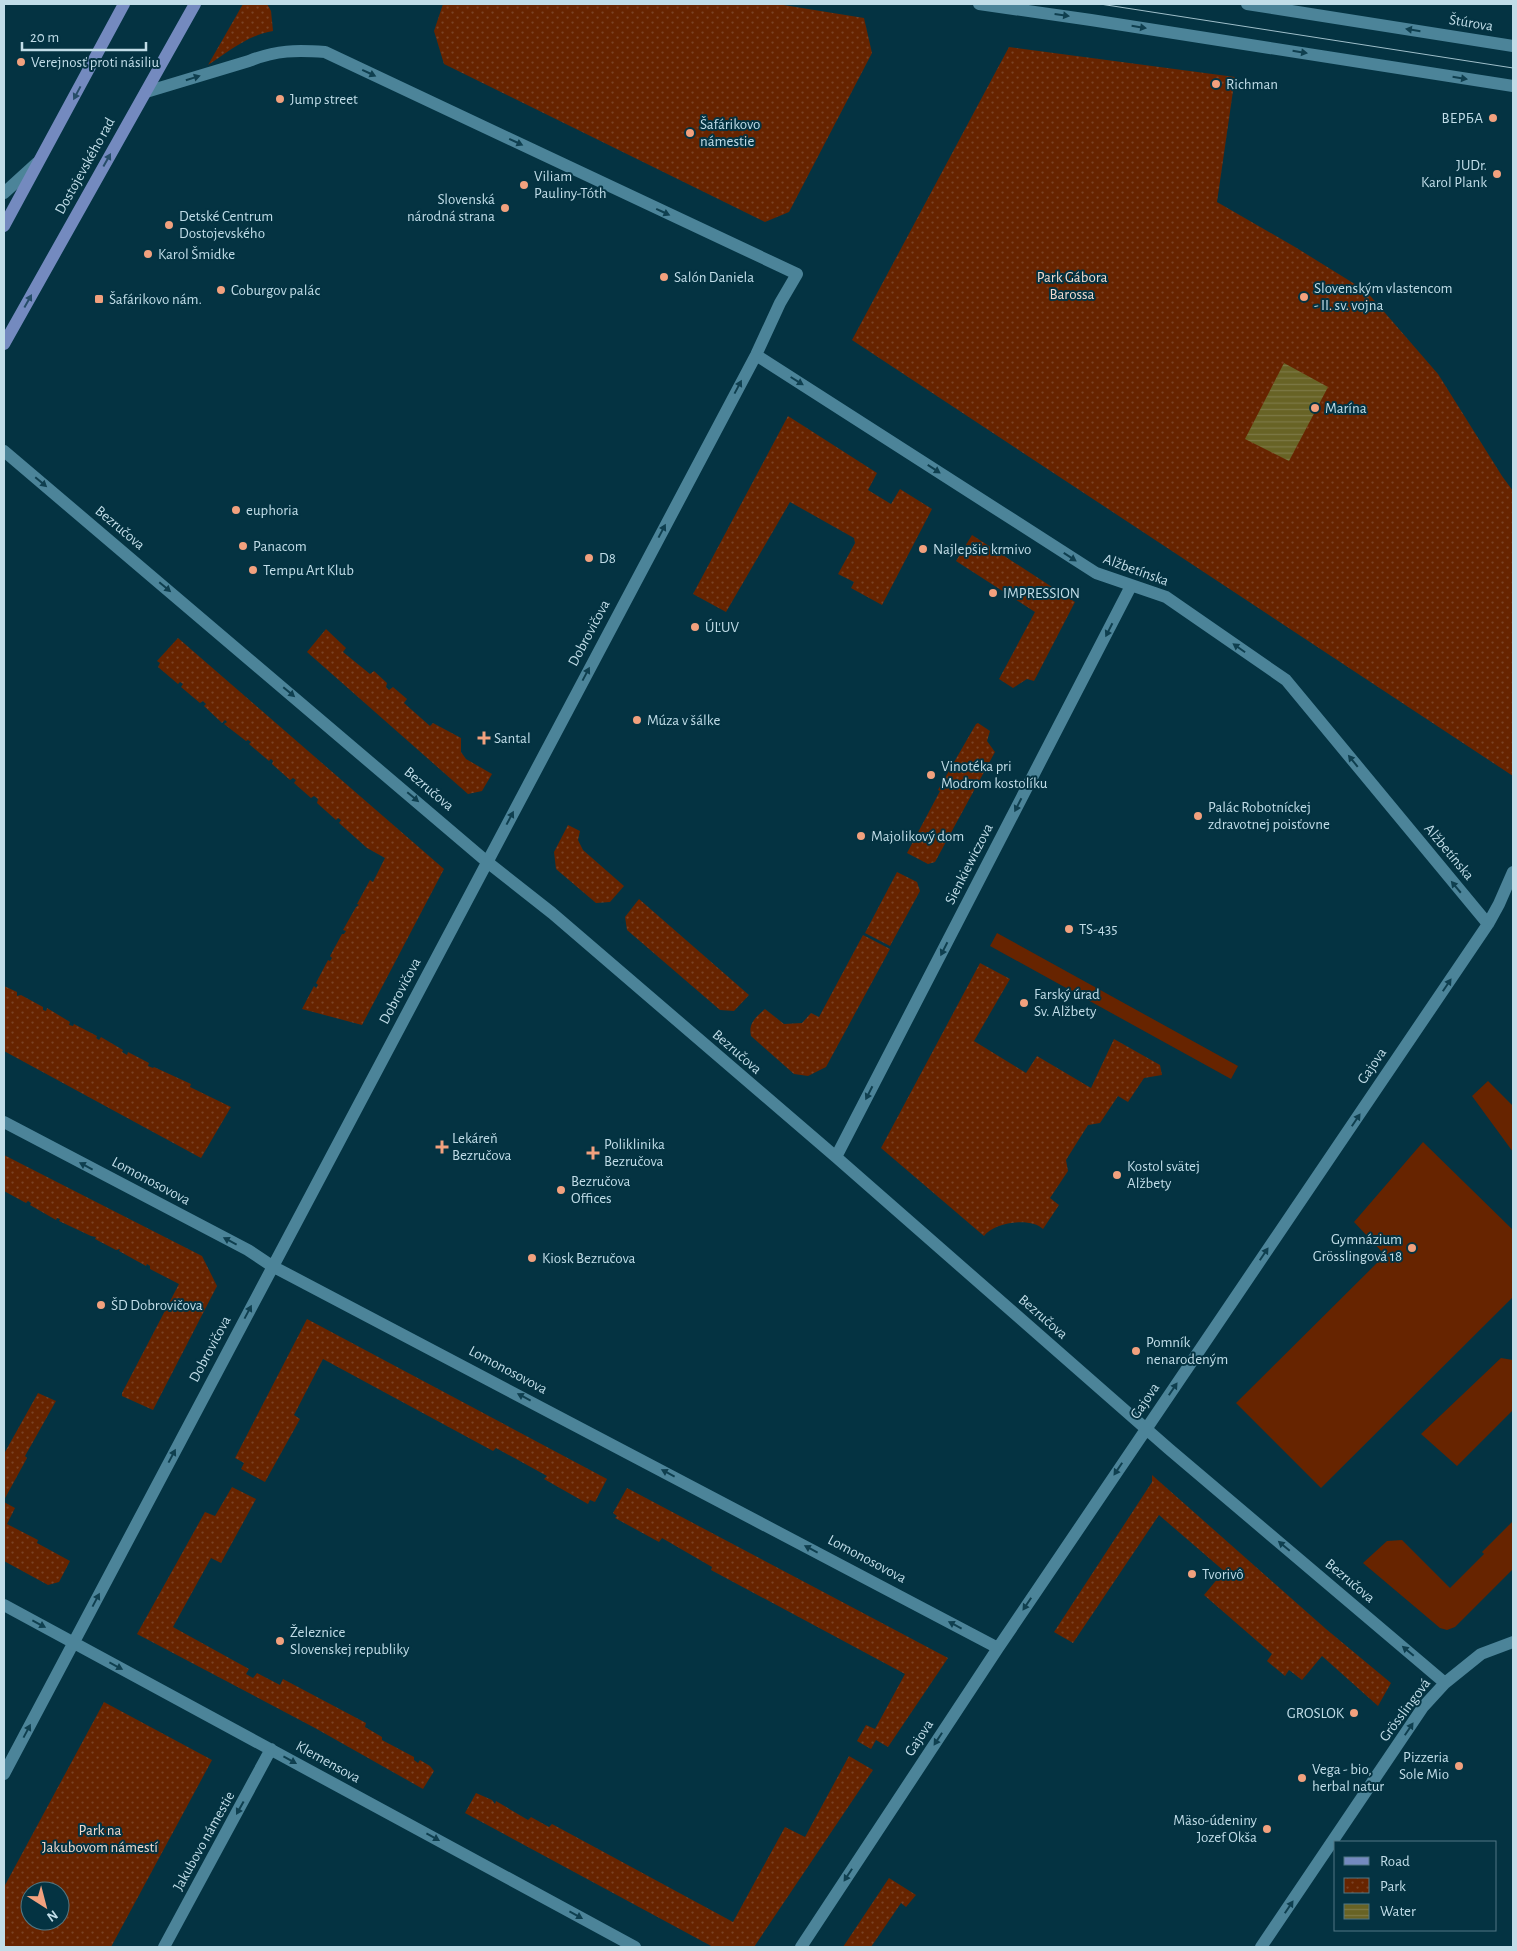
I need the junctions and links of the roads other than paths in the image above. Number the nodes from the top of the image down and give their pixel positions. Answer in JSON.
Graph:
{"nodes":[{"id":1,"x":124,"y":4,"type":"edge"},
{"id":2,"x":195,"y":4,"type":"edge"},
{"id":3,"x":979,"y":4,"type":"edge"},
{"id":4,"x":1247,"y":4,"type":"edge"},
{"id":5,"x":1513,"y":46,"type":"edge"},
{"id":6,"x":1513,"y":86,"type":"edge"},
{"id":7,"x":146,"y":92,"type":"junction"},
{"id":8,"x":41,"y":160,"type":"junction"},
{"id":9,"x":4,"y":193,"type":"edge"},
{"id":10,"x":4,"y":226,"type":"edge"},
{"id":11,"x":4,"y":344,"type":"edge"},
{"id":12,"x":756,"y":355,"type":"junction"},
{"id":13,"x":4,"y":451,"type":"edge"},
{"id":14,"x":1131,"y":586,"type":"junction"},
{"id":15,"x":486,"y":861,"type":"junction"},
{"id":16,"x":1513,"y":872,"type":"edge"},
{"id":17,"x":1488,"y":924,"type":"junction"},
{"id":18,"x":4,"y":1122,"type":"edge"},
{"id":19,"x":836,"y":1157,"type":"junction"},
{"id":20,"x":272,"y":1266,"type":"junction"},
{"id":21,"x":1146,"y":1429,"type":"junction"},
{"id":22,"x":4,"y":1606,"type":"edge"},
{"id":23,"x":1513,"y":1642,"type":"edge"},
{"id":24,"x":73,"y":1643,"type":"junction"},
{"id":25,"x":998,"y":1648,"type":"junction"},
{"id":26,"x":1445,"y":1683,"type":"junction"},
{"id":27,"x":271,"y":1749,"type":"junction"},
{"id":28,"x":4,"y":1774,"type":"edge"},
{"id":29,"x":164,"y":1947,"type":"edge"},
{"id":30,"x":635,"y":1947,"type":"edge"},
{"id":31,"x":801,"y":1947,"type":"edge"},
{"id":32,"x":1262,"y":1947,"type":"edge"}],
"edges":[{"from":1,"to":8,"type":"main road","one_way":true},
{"from":2,"to":7,"type":"main road","name":"Dostojevského rad"},
{"from":3,"to":6,"type":"street","one_way":true},
{"from":5,"to":4,"type":"street","name":"Štúrova","one_way":true},
{"from":11,"to":7,"type":"main road","name":"Dostojevského rad","one_way":true},
{"from":7,"to":12,"type":"street","one_way":true},
{"from":8,"to":9,"type":"street"},
{"from":8,"to":10,"type":"main road"},
{"from":12,"to":14,"type":"street","name":"Alžbetínska","one_way":true},
{"from":15,"to":12,"type":"street","name":"Dobrovičova","one_way":true},
{"from":13,"to":15,"type":"street","name":"Bezručova","one_way":true},
{"from":17,"to":14,"type":"street","name":"Alžbetínska","one_way":true},
{"from":14,"to":19,"type":"street","name":"Sienkiewiczova","one_way":true},
{"from":15,"to":19,"type":"street","name":"Bezručova"},
{"from":15,"to":20,"type":"street","name":"Dobrovičova"},
{"from":16,"to":17,"type":"street","name":"Gajova"},
{"from":21,"to":17,"type":"street","name":"Gajova","one_way":true},
{"from":20,"to":18,"type":"street","name":"Lomonosovova","one_way":true},
{"from":19,"to":21,"type":"street","name":"Bezručova"},
{"from":24,"to":20,"type":"street","name":"Dobrovičova","one_way":true},
{"from":25,"to":20,"type":"street","name":"Lomonosovova","one_way":true},
{"from":21,"to":25,"type":"street","name":"Gajova","one_way":true},
{"from":26,"to":21,"type":"street","name":"Bezručova","one_way":true},
{"from":22,"to":24,"type":"street","name":"Klemensova","one_way":true},
{"from":23,"to":26,"type":"street","name":"Grösslingová"},
{"from":24,"to":27,"type":"street","name":"Klemensova","one_way":true},
{"from":28,"to":24,"type":"street","one_way":true},
{"from":25,"to":31,"type":"street","name":"Gajova","one_way":true},
{"from":32,"to":26,"type":"street","name":"Grösslingová","one_way":true},
{"from":27,"to":29,"type":"street","name":"Jakubovo námestie","one_way":true},
{"from":27,"to":30,"type":"street","name":"Klemensova","one_way":true}]}
